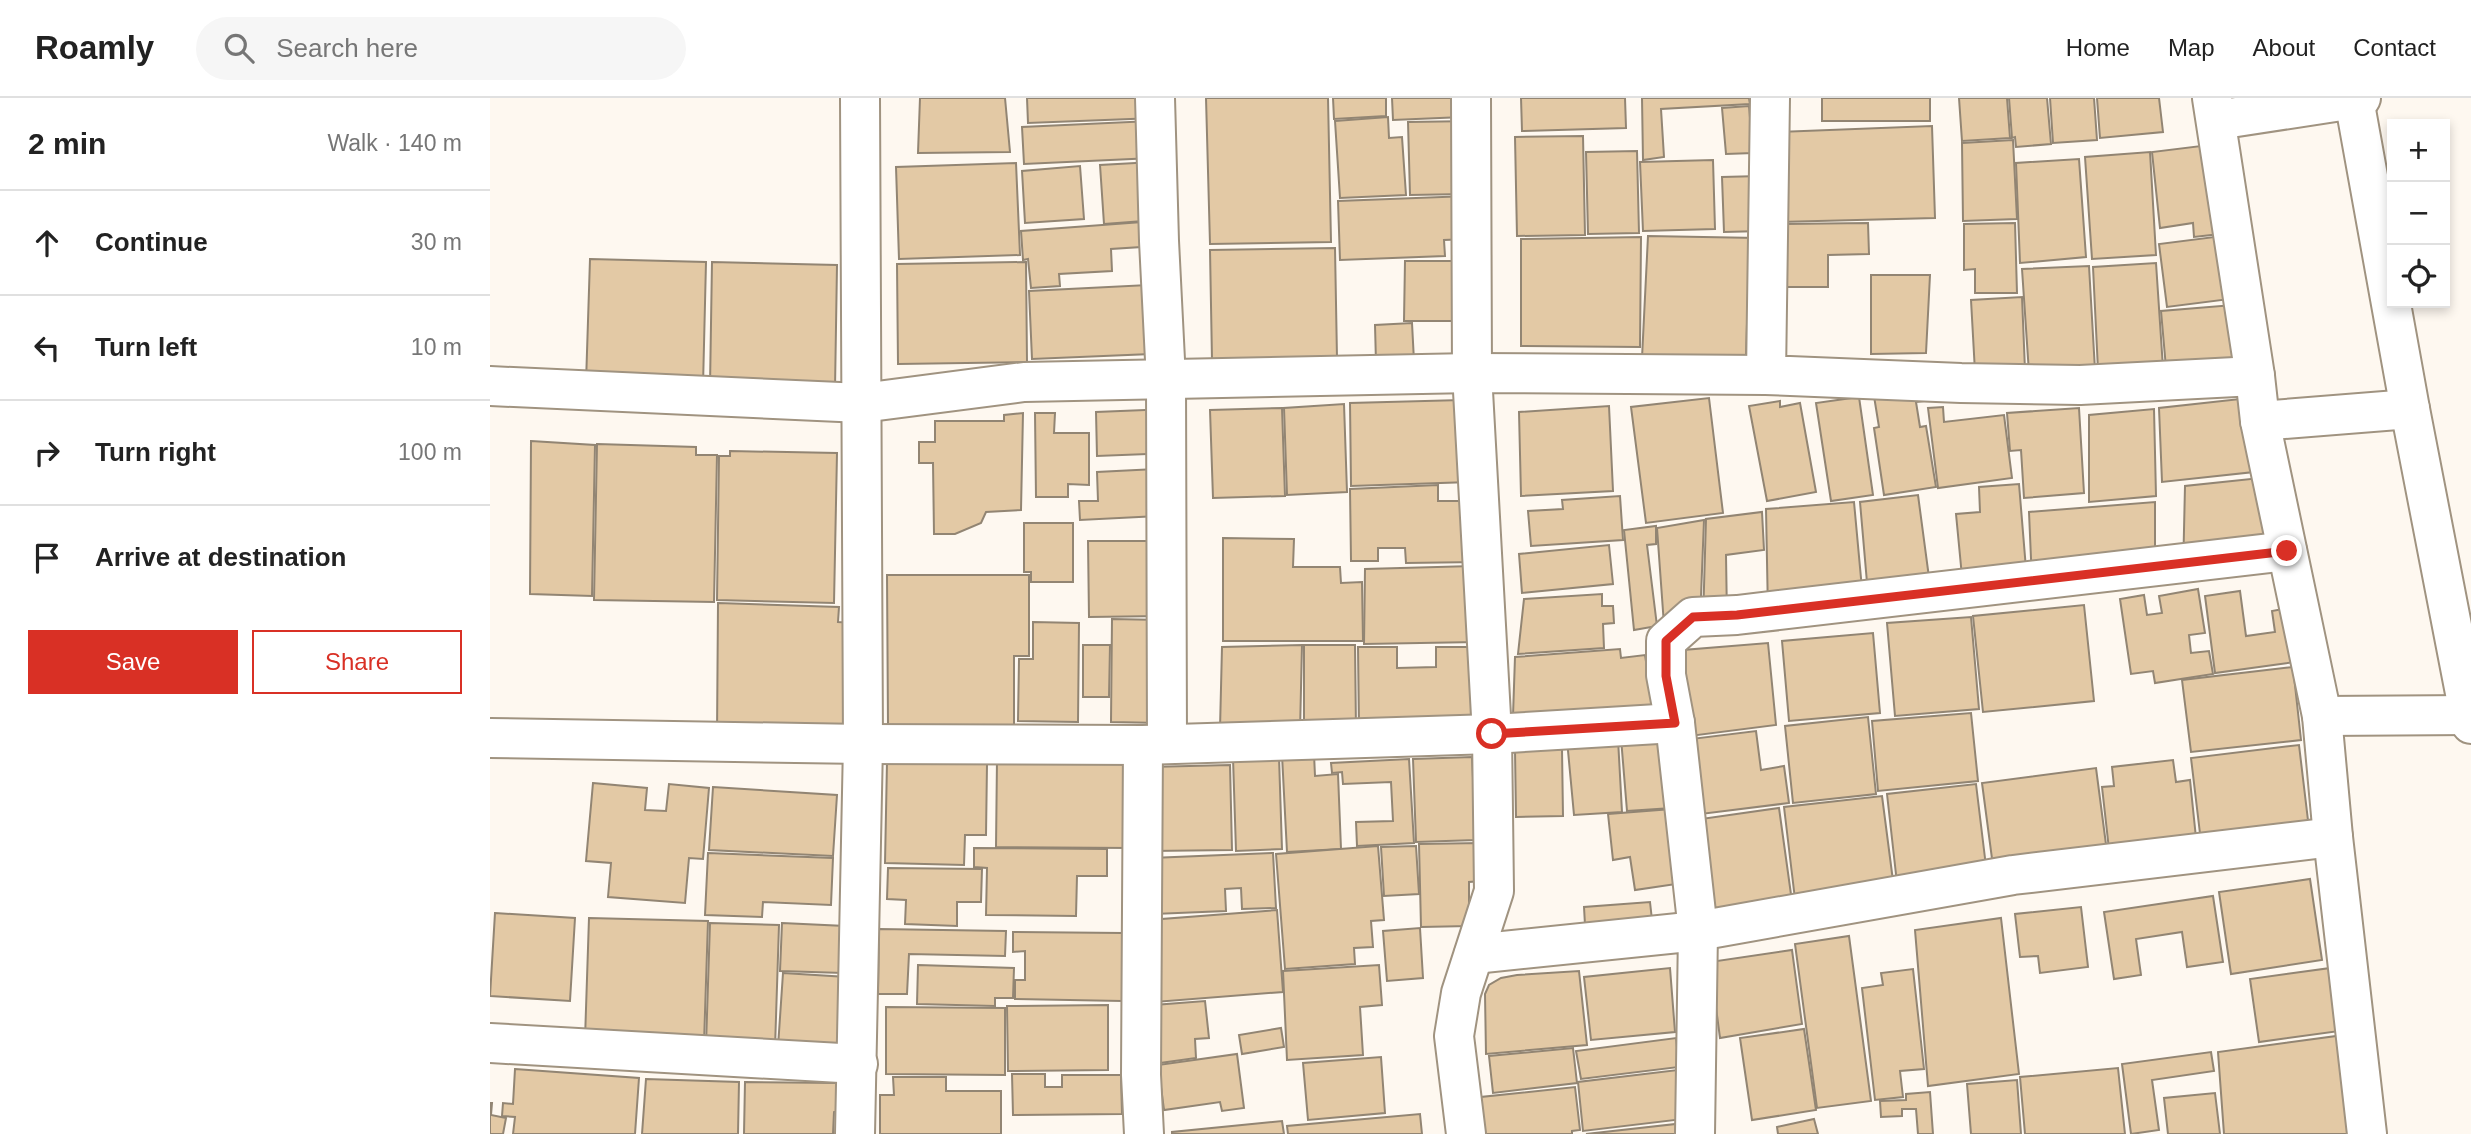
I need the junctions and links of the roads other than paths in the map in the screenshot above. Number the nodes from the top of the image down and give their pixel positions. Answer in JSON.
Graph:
{"nodes":[{"id":1,"x":860,"y":98,"type":"edge"},
{"id":2,"x":1155,"y":98,"type":"edge"},
{"id":3,"x":1471,"y":98,"type":"edge"},
{"id":4,"x":1770,"y":98,"type":"edge"},
{"id":5,"x":2357,"y":99,"type":"edge"},
{"id":6,"x":2214,"y":109,"type":"edge"},
{"id":7,"x":1472,"y":373,"type":"junction"},
{"id":8,"x":1766,"y":375,"type":"junction"},
{"id":9,"x":2255,"y":376,"type":"junction"},
{"id":10,"x":1166,"y":380,"type":"junction"},
{"id":11,"x":490,"y":386,"type":"edge"},
{"id":12,"x":862,"y":402,"type":"junction"},
{"id":13,"x":2410,"y":409,"type":"junction"},
{"id":14,"x":2260,"y":421,"type":"junction"},
{"id":15,"x":2287,"y":551,"type":"junction"},
{"id":16,"x":2322,"y":716,"type":"junction"},
{"id":17,"x":2471,"y":718,"type":"edge"},
{"id":18,"x":1675,"y":723,"type":"junction"},
{"id":19,"x":1492,"y":734,"type":"junction"},
{"id":20,"x":490,"y":738,"type":"edge"},
{"id":21,"x":863,"y":744,"type":"junction"},
{"id":22,"x":1155,"y":744,"type":"junction"},
{"id":23,"x":2333,"y":837,"type":"junction"},
{"id":24,"x":1698,"y":931,"type":"junction"},
{"id":25,"x":1474,"y":954,"type":"junction"},
{"id":26,"x":490,"y":1043,"type":"edge"},
{"id":27,"x":858,"y":1064,"type":"junction"},
{"id":28,"x":855,"y":1134,"type":"edge"},
{"id":29,"x":1144,"y":1134,"type":"edge"},
{"id":30,"x":1466,"y":1134,"type":"edge"},
{"id":31,"x":1695,"y":1134,"type":"edge"},
{"id":32,"x":2367,"y":1134,"type":"edge"}],
"edges":[{"from":1,"to":12,"type":"street"},
{"from":2,"to":10,"type":"street"},
{"from":3,"to":7,"type":"street"},
{"from":4,"to":8,"type":"street"},
{"from":5,"to":6,"type":"street"},
{"from":5,"to":13,"type":"street"},
{"from":6,"to":9,"type":"street"},
{"from":7,"to":8,"type":"street"},
{"from":7,"to":10,"type":"street"},
{"from":7,"to":19,"type":"street"},
{"from":8,"to":9,"type":"street"},
{"from":9,"to":14,"type":"street"},
{"from":10,"to":12,"type":"street"},
{"from":10,"to":22,"type":"street"},
{"from":11,"to":12,"type":"street"},
{"from":12,"to":21,"type":"street"},
{"from":13,"to":14,"type":"street"},
{"from":13,"to":17,"type":"street"},
{"from":14,"to":15,"type":"street"},
{"from":15,"to":16,"type":"street"},
{"from":15,"to":18,"type":"street"},
{"from":16,"to":17,"type":"street"},
{"from":16,"to":23,"type":"street"},
{"from":18,"to":19,"type":"street"},
{"from":18,"to":24,"type":"street"},
{"from":19,"to":22,"type":"street"},
{"from":19,"to":25,"type":"street"},
{"from":20,"to":21,"type":"street"},
{"from":21,"to":22,"type":"street"},
{"from":21,"to":27,"type":"street"},
{"from":22,"to":29,"type":"street"},
{"from":23,"to":24,"type":"street"},
{"from":23,"to":32,"type":"street"},
{"from":24,"to":25,"type":"street"},
{"from":24,"to":31,"type":"street"},
{"from":25,"to":30,"type":"street"},
{"from":26,"to":27,"type":"street"},
{"from":27,"to":28,"type":"street"}]}
